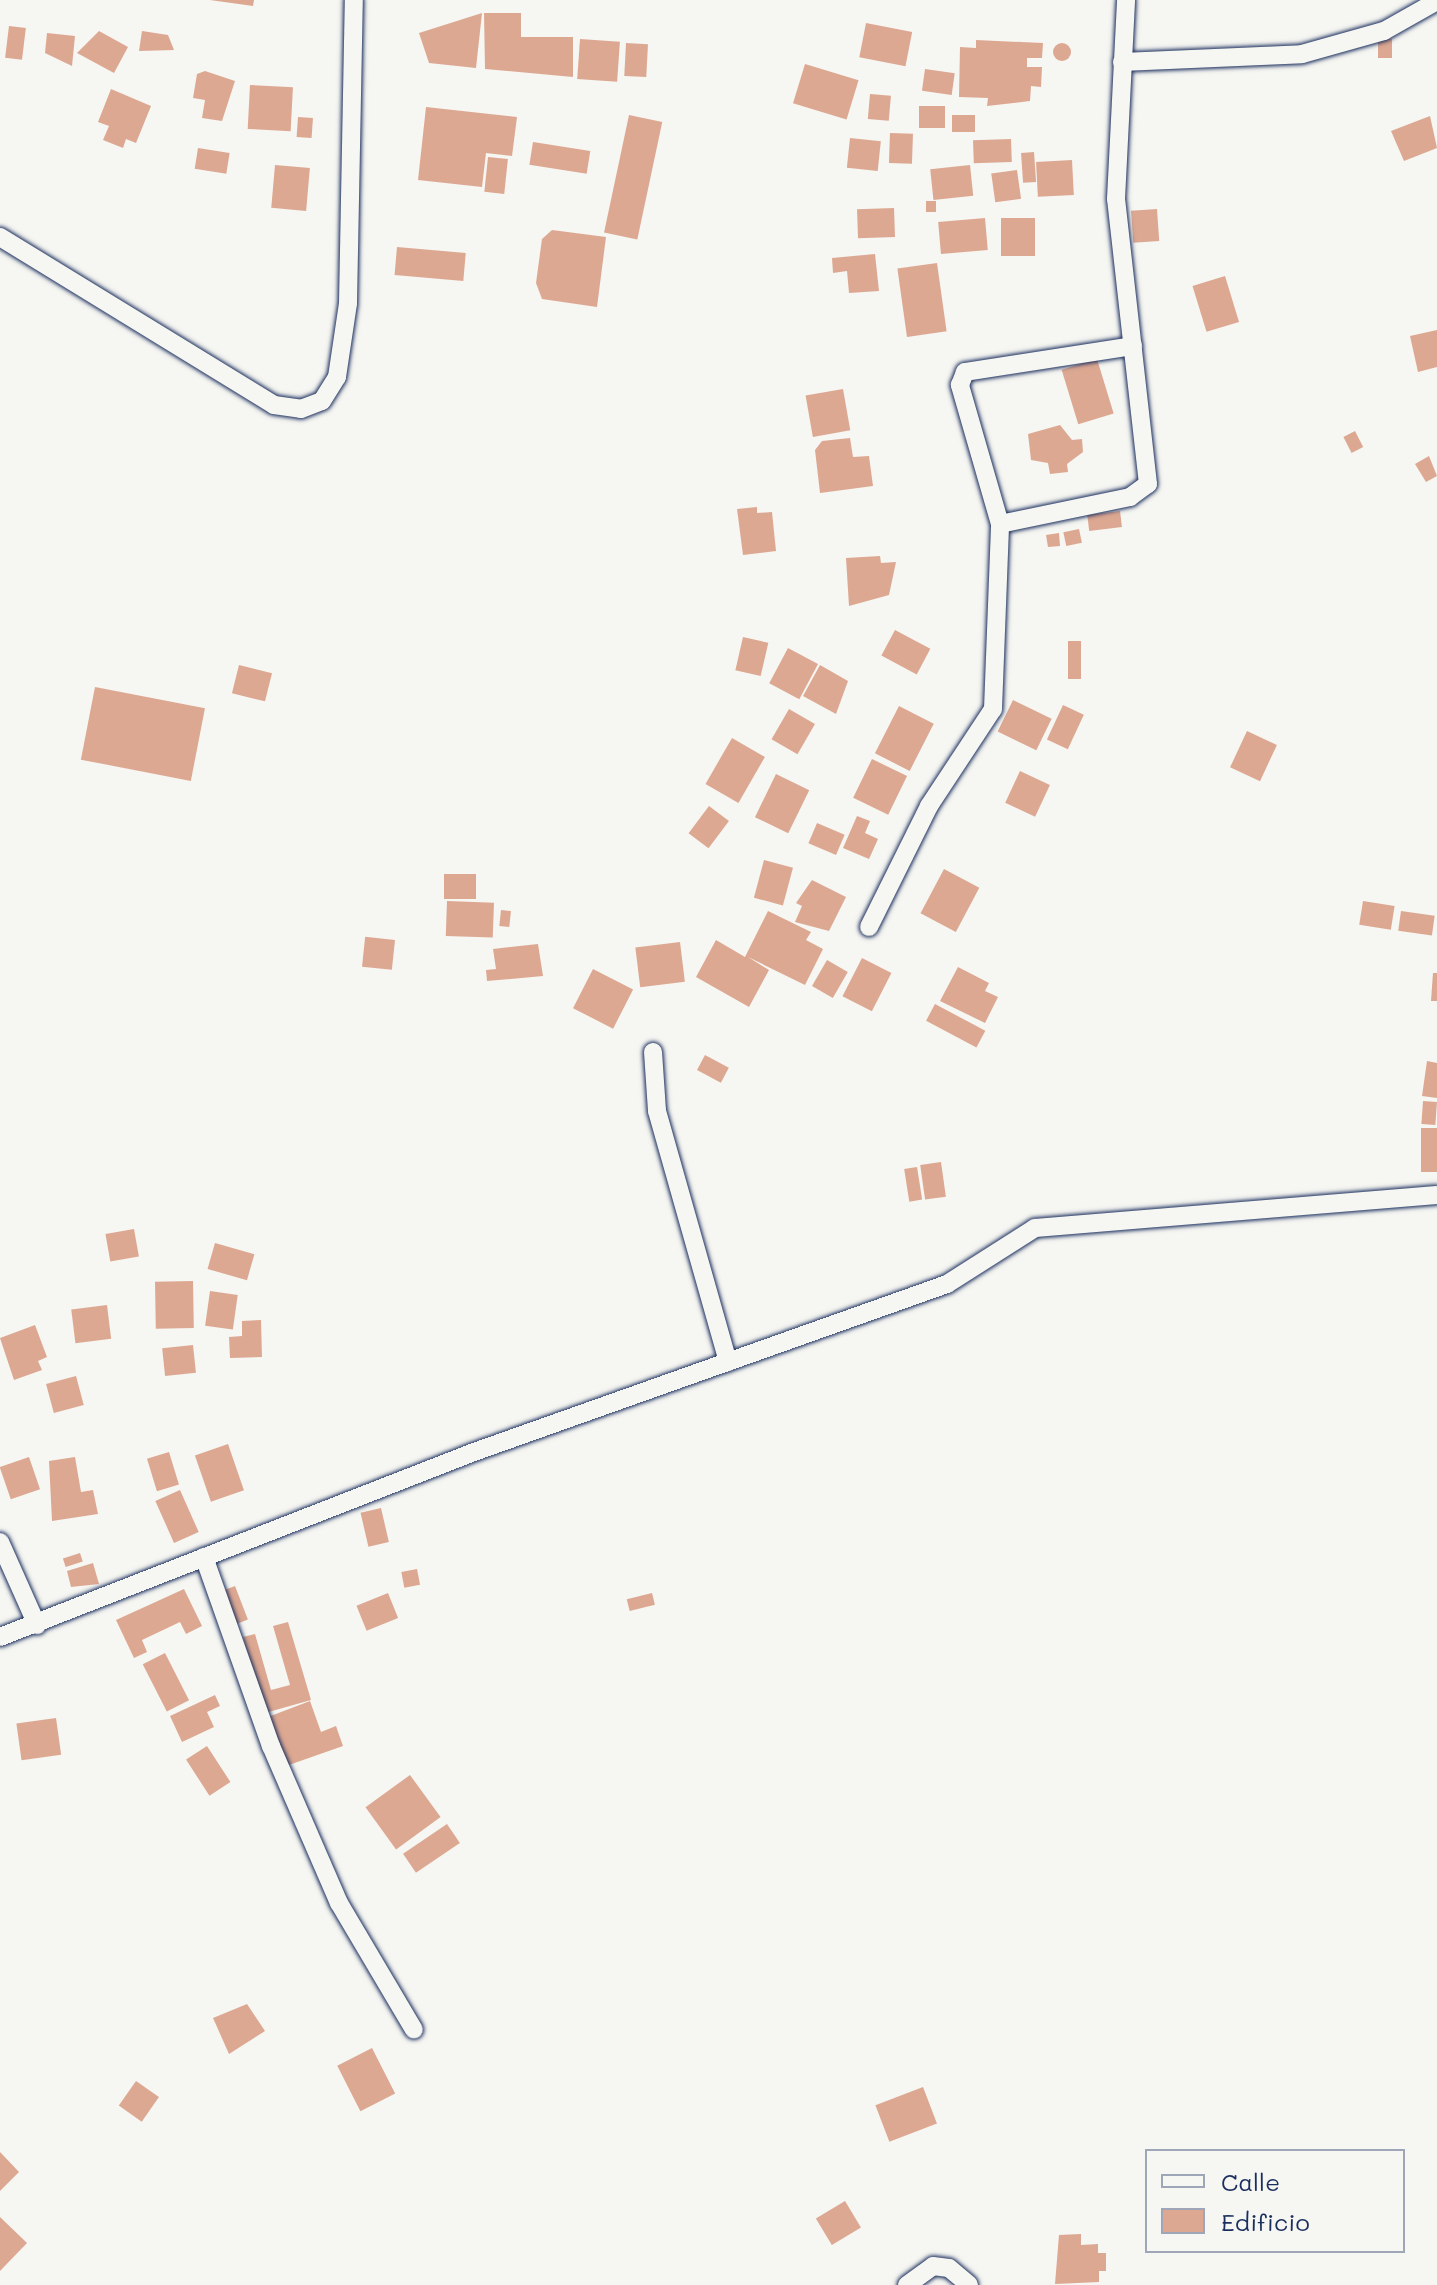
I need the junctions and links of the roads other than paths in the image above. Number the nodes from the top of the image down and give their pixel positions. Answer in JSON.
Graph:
{"nodes":[{"id":1,"x":354,"y":0,"type":"edge"},
{"id":2,"x":1126,"y":0,"type":"edge"},
{"id":3,"x":1437,"y":1,"type":"edge"},
{"id":4,"x":1122,"y":62,"type":"junction"},
{"id":5,"x":0,"y":237,"type":"edge"},
{"id":6,"x":1133,"y":346,"type":"junction"},
{"id":7,"x":1000,"y":524,"type":"junction"},
{"id":8,"x":869,"y":927,"type":"dead end"},
{"id":9,"x":653,"y":1052,"type":"dead end"},
{"id":10,"x":1437,"y":1195,"type":"edge"},
{"id":11,"x":728,"y":1362,"type":"junction"},
{"id":12,"x":0,"y":1542,"type":"edge"},
{"id":13,"x":204,"y":1557,"type":"junction"},
{"id":14,"x":37,"y":1625,"type":"junction"},
{"id":15,"x":0,"y":1637,"type":"edge"},
{"id":16,"x":414,"y":2030,"type":"dead end"},
{"id":17,"x":907,"y":2285,"type":"edge"},
{"id":18,"x":969,"y":2285,"type":"edge"}],
"edges":[{"from":1,"to":5,"type":"street"},
{"from":2,"to":4,"type":"street"},
{"from":3,"to":4,"type":"street"},
{"from":4,"to":6,"type":"street"},
{"from":6,"to":7,"type":"street"},
{"from":6,"to":7,"type":"street"},
{"from":7,"to":8,"type":"street"},
{"from":9,"to":11,"type":"street"},
{"from":10,"to":11,"type":"street"},
{"from":11,"to":13,"type":"street"},
{"from":12,"to":14,"type":"street"},
{"from":13,"to":14,"type":"street"},
{"from":13,"to":16,"type":"street"},
{"from":14,"to":15,"type":"street"},
{"from":17,"to":18,"type":"street"}]}
